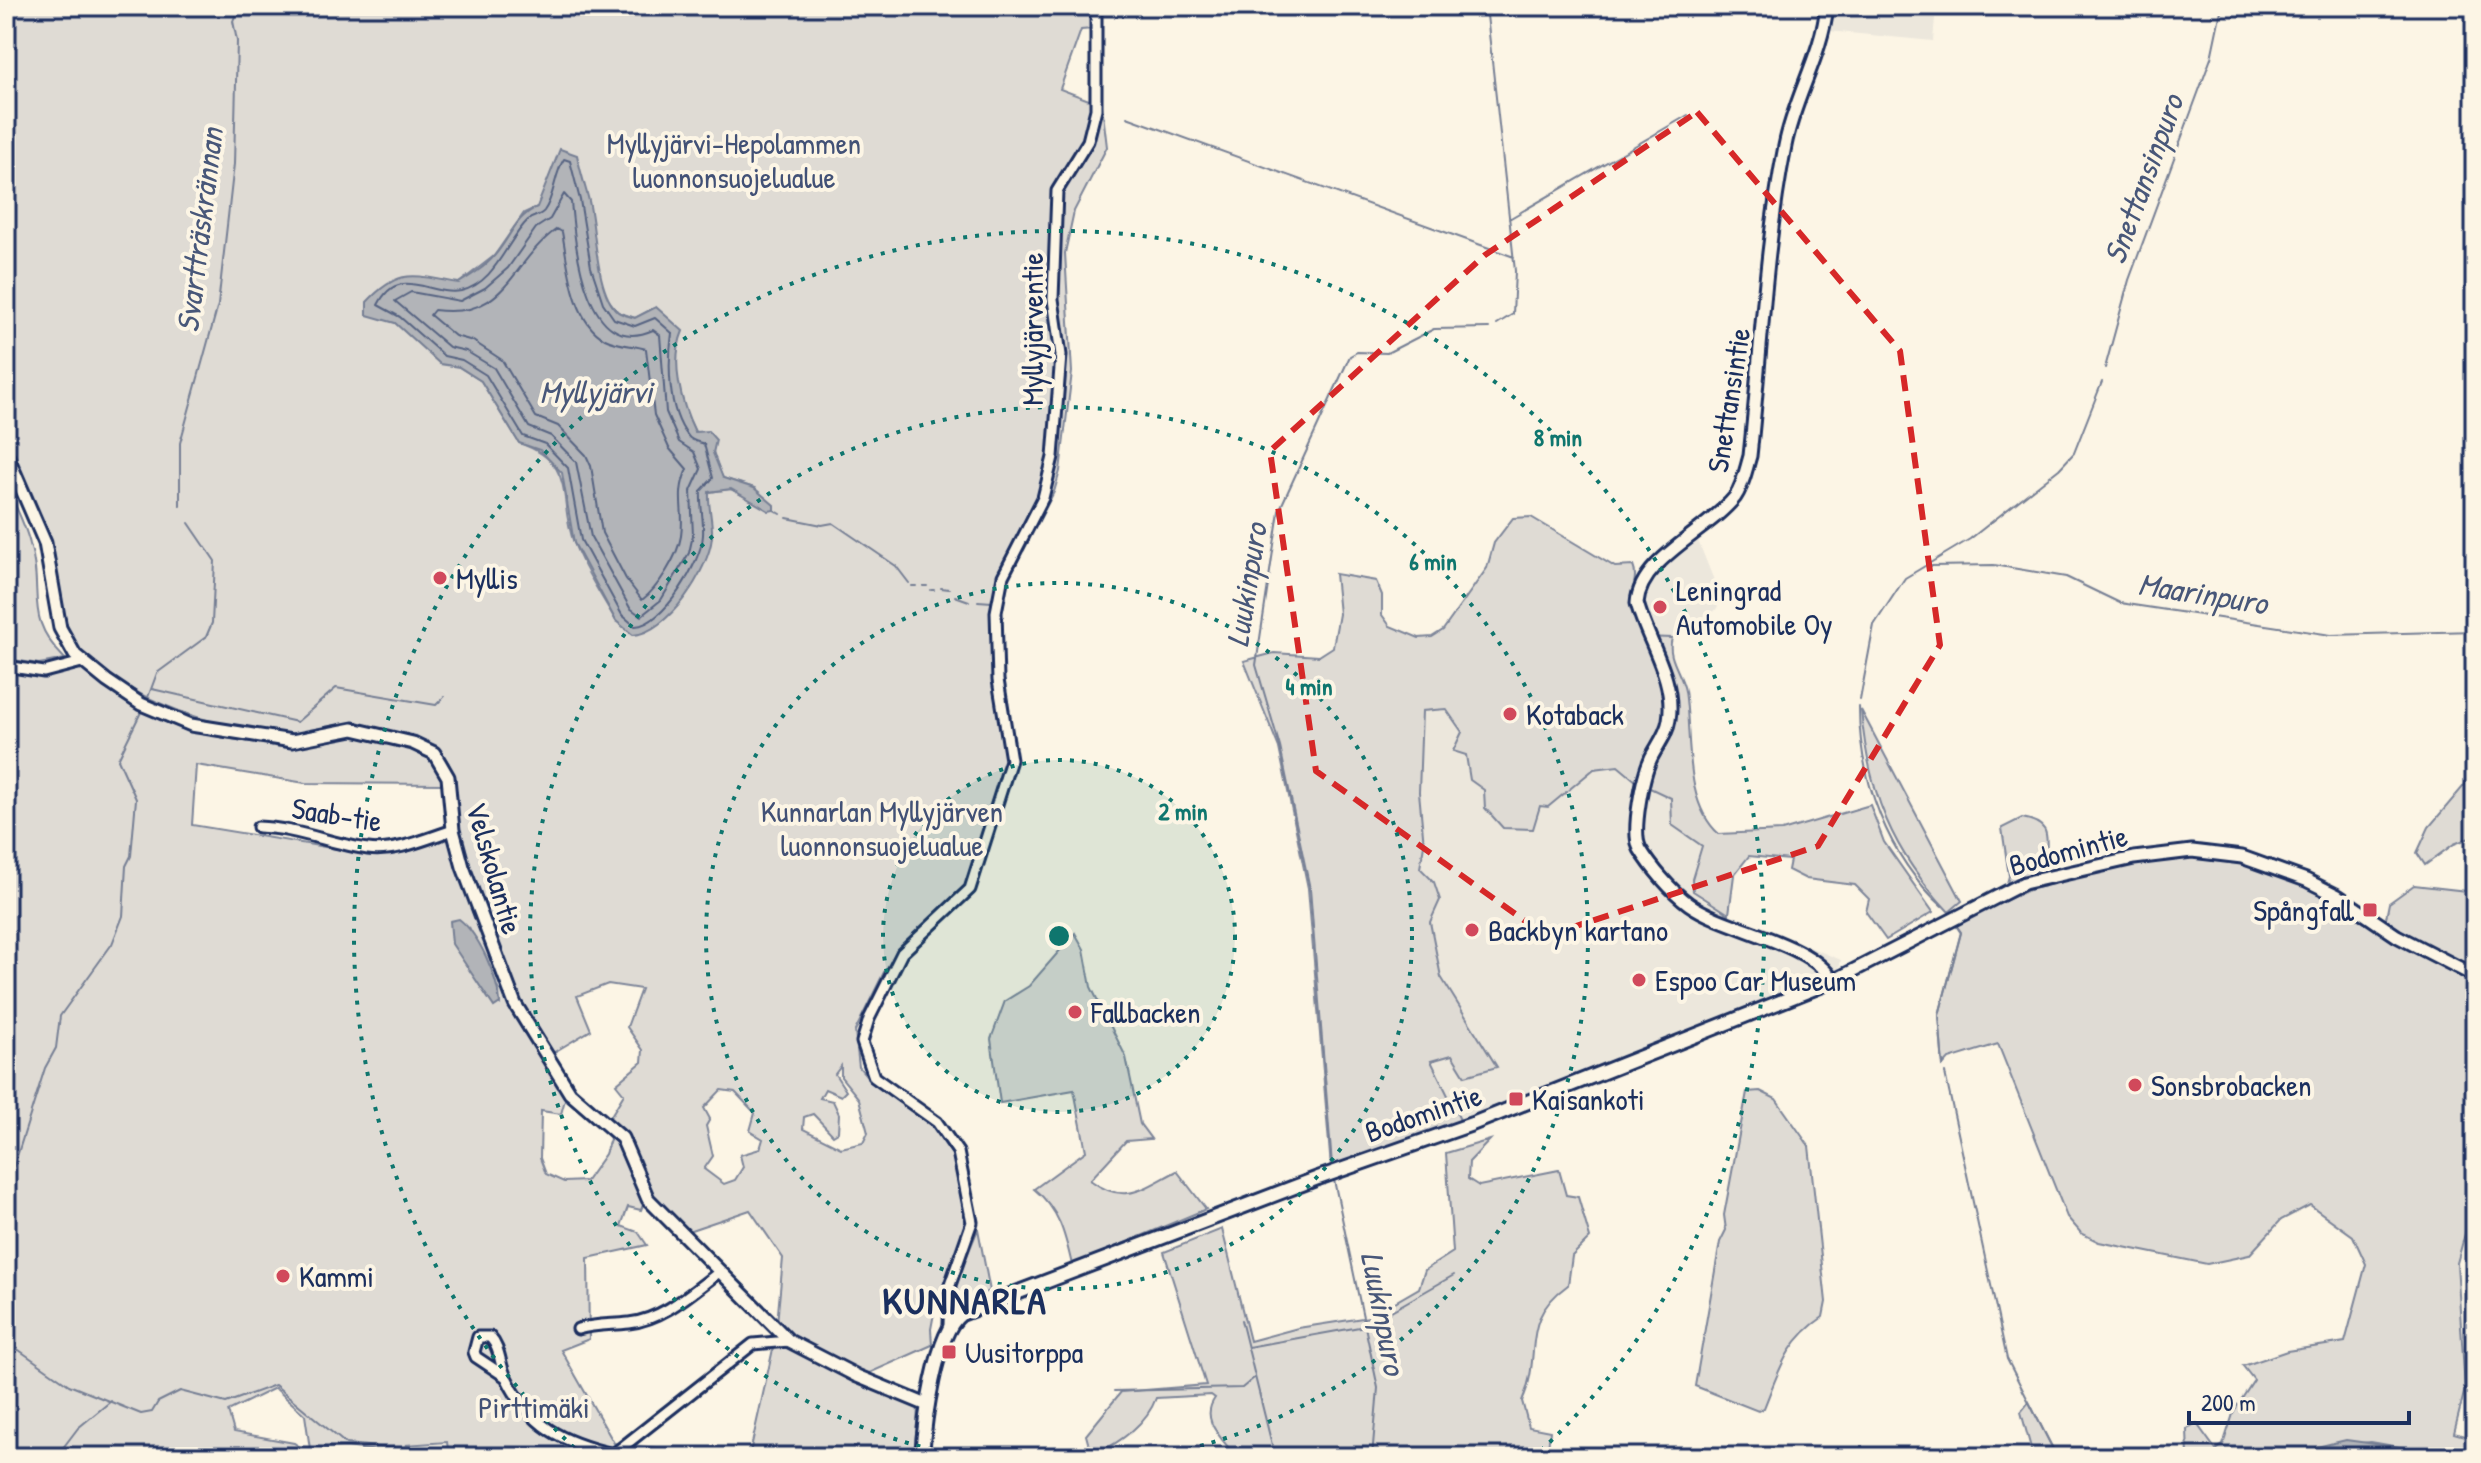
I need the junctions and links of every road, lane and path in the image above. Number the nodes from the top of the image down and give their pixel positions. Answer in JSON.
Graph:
{"nodes":[{"id":1,"x":1096,"y":6,"type":"edge"},
{"id":2,"x":1827,"y":6,"type":"edge"},
{"id":3,"x":6,"y":453,"type":"edge"},
{"id":4,"x":82,"y":662,"type":"junction"},
{"id":5,"x":6,"y":666,"type":"edge"},
{"id":6,"x":258,"y":827,"type":"dead end"},
{"id":7,"x":453,"y":830,"type":"junction"},
{"id":8,"x":2475,"y":976,"type":"edge"},
{"id":9,"x":1833,"y":981,"type":"junction"},
{"id":10,"x":718,"y":1273,"type":"junction"},
{"id":11,"x":949,"y":1325,"type":"junction"},
{"id":12,"x":578,"y":1329,"type":"dead end"},
{"id":13,"x":789,"y":1341,"type":"junction"},
{"id":14,"x":506,"y":1377,"type":"junction"},
{"id":15,"x":927,"y":1405,"type":"junction"},
{"id":16,"x":612,"y":1455,"type":"edge"},
{"id":17,"x":922,"y":1457,"type":"edge"}],
"edges":[{"from":1,"to":11,"type":"street","name":"Myllyjärventie"},
{"from":2,"to":9,"type":"street","name":"Snettansintie"},
{"from":3,"to":4,"type":"street","name":"Velskolantie"},
{"from":4,"to":5,"type":"street"},
{"from":4,"to":7,"type":"street","name":"Velskolantie"},
{"from":6,"to":7,"type":"street","name":"Saab-tie"},
{"from":7,"to":10,"type":"street","name":"Velskolantie"},
{"from":8,"to":9,"type":"street","name":"Bodomintie"},
{"from":9,"to":11,"type":"main road","name":"Bodomintie"},
{"from":10,"to":12,"type":"street"},
{"from":10,"to":13,"type":"street","name":"Velskolantie"},
{"from":11,"to":15,"type":"main road"},
{"from":13,"to":15,"type":"street","name":"Velskolantie"},
{"from":13,"to":16,"type":"street"},
{"from":14,"to":14,"type":"street"},
{"from":14,"to":16,"type":"street"},
{"from":15,"to":17,"type":"main road"}]}
